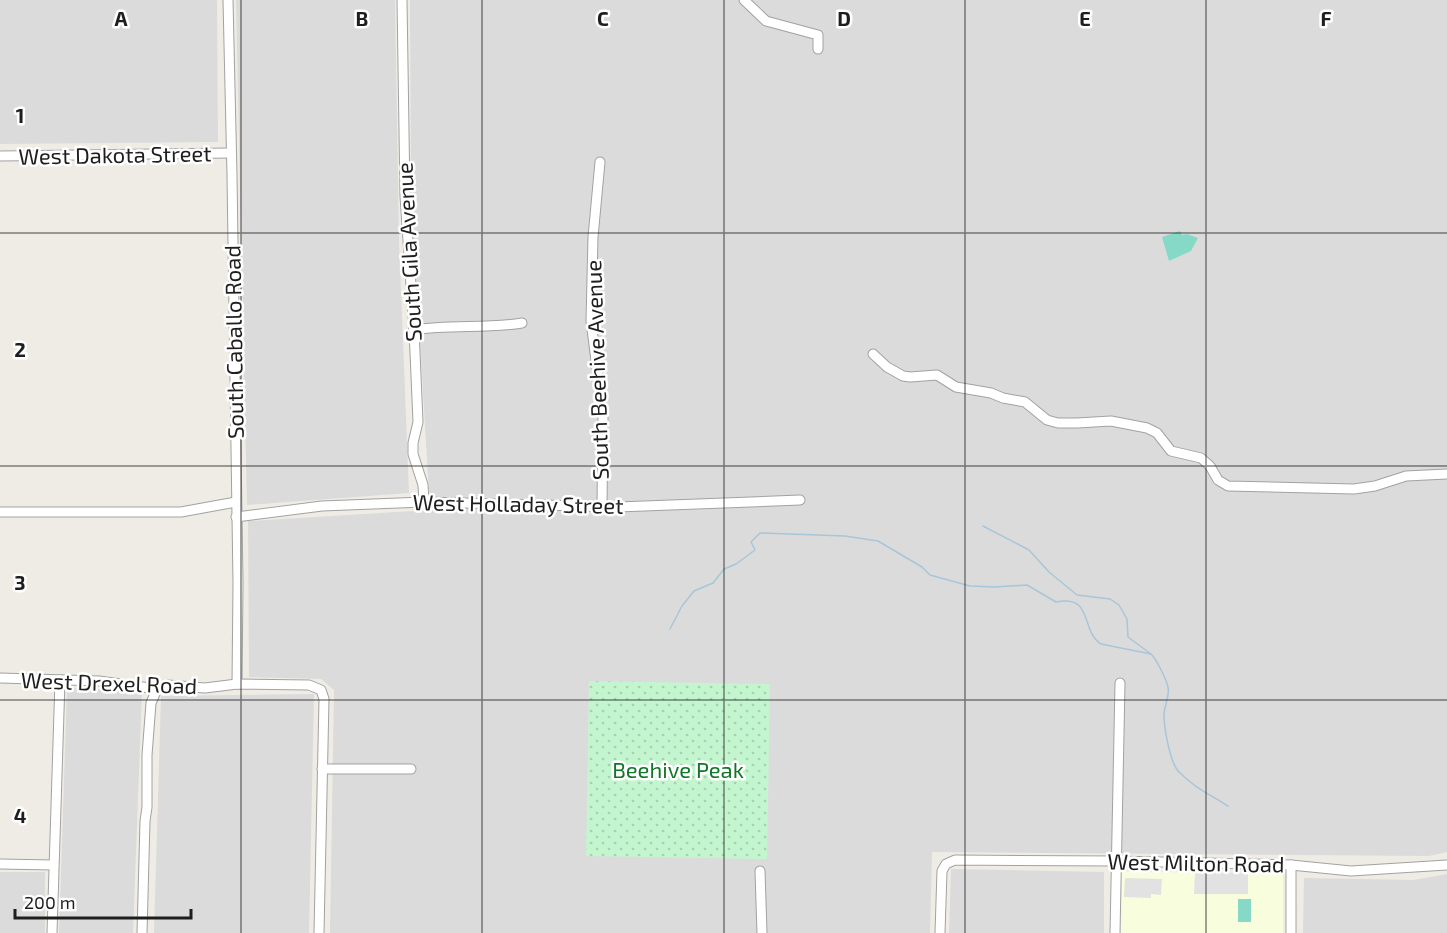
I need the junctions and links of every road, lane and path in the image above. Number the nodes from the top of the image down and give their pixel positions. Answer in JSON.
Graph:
{"nodes":[{"id":1,"x":228,"y":0,"type":"edge"},
{"id":2,"x":402,"y":0,"type":"edge"},
{"id":3,"x":744,"y":0,"type":"edge"},
{"id":4,"x":818,"y":50,"type":"dead end"},
{"id":5,"x":231,"y":153,"type":"junction"},
{"id":6,"x":0,"y":156,"type":"edge"},
{"id":7,"x":600,"y":162,"type":"dead end"},
{"id":8,"x":522,"y":323,"type":"dead end"},
{"id":9,"x":414,"y":330,"type":"junction"},
{"id":10,"x":873,"y":354,"type":"dead end"},
{"id":11,"x":1447,"y":474,"type":"edge"},
{"id":12,"x":800,"y":500,"type":"dead end"},
{"id":13,"x":236,"y":502,"type":"junction"},
{"id":14,"x":424,"y":502,"type":"junction"},
{"id":15,"x":602,"y":506,"type":"junction"},
{"id":16,"x":0,"y":512,"type":"edge"},
{"id":17,"x":236,"y":517,"type":"junction"},
{"id":18,"x":0,"y":678,"type":"edge"},
{"id":19,"x":60,"y":680,"type":"junction"},
{"id":20,"x":1120,"y":683,"type":"dead end"},
{"id":21,"x":237,"y":684,"type":"junction"},
{"id":22,"x":157,"y":689,"type":"junction"},
{"id":23,"x":322,"y":769,"type":"junction"},
{"id":24,"x":411,"y":769,"type":"dead end"},
{"id":25,"x":1116,"y":861,"type":"junction"},
{"id":26,"x":0,"y":864,"type":"edge"},
{"id":27,"x":53,"y":865,"type":"junction"},
{"id":28,"x":1291,"y":865,"type":"junction"},
{"id":29,"x":1447,"y":866,"type":"edge"},
{"id":30,"x":760,"y":871,"type":"dead end"},
{"id":31,"x":52,"y":933,"type":"edge"},
{"id":32,"x":142,"y":933,"type":"edge"},
{"id":33,"x":319,"y":933,"type":"edge"},
{"id":34,"x":762,"y":933,"type":"edge"},
{"id":35,"x":940,"y":933,"type":"edge"},
{"id":36,"x":1115,"y":933,"type":"edge"},
{"id":37,"x":1291,"y":933,"type":"edge"}],
"edges":[{"from":1,"to":5,"type":"street","name":"South Caballo Road"},
{"from":2,"to":9,"type":"street","name":"South Gila Avenue"},
{"from":3,"to":4,"type":"street"},
{"from":5,"to":6,"type":"street","name":"West Dakota Street"},
{"from":5,"to":13,"type":"street","name":"South Caballo Road"},
{"from":7,"to":15,"type":"street","name":"South Beehive Avenue"},
{"from":8,"to":9,"type":"street"},
{"from":9,"to":14,"type":"street","name":"South Gila Avenue"},
{"from":10,"to":11,"type":"street"},
{"from":12,"to":15,"type":"street","name":"West Holladay Street"},
{"from":13,"to":16,"type":"street"},
{"from":13,"to":17,"type":"street","name":"South Caballo Road"},
{"from":14,"to":15,"type":"street","name":"West Holladay Street"},
{"from":14,"to":17,"type":"street","name":"West Holladay Street"},
{"from":17,"to":21,"type":"street","name":"South Caballo Road"},
{"from":18,"to":19,"type":"street","name":"West Drexel Road"},
{"from":19,"to":22,"type":"street","name":"West Drexel Road"},
{"from":19,"to":27,"type":"street"},
{"from":20,"to":25,"type":"street"},
{"from":21,"to":22,"type":"street","name":"West Drexel Road"},
{"from":21,"to":23,"type":"street","name":"West Drexel Road"},
{"from":22,"to":32,"type":"street"},
{"from":23,"to":24,"type":"street"},
{"from":23,"to":33,"type":"street"},
{"from":25,"to":28,"type":"street","name":"West Milton Road"},
{"from":25,"to":35,"type":"street","name":"West Milton Road"},
{"from":25,"to":36,"type":"street"},
{"from":26,"to":27,"type":"street"},
{"from":27,"to":31,"type":"street"},
{"from":28,"to":29,"type":"street","name":"West Milton Road"},
{"from":28,"to":37,"type":"street"},
{"from":30,"to":34,"type":"street"}]}
